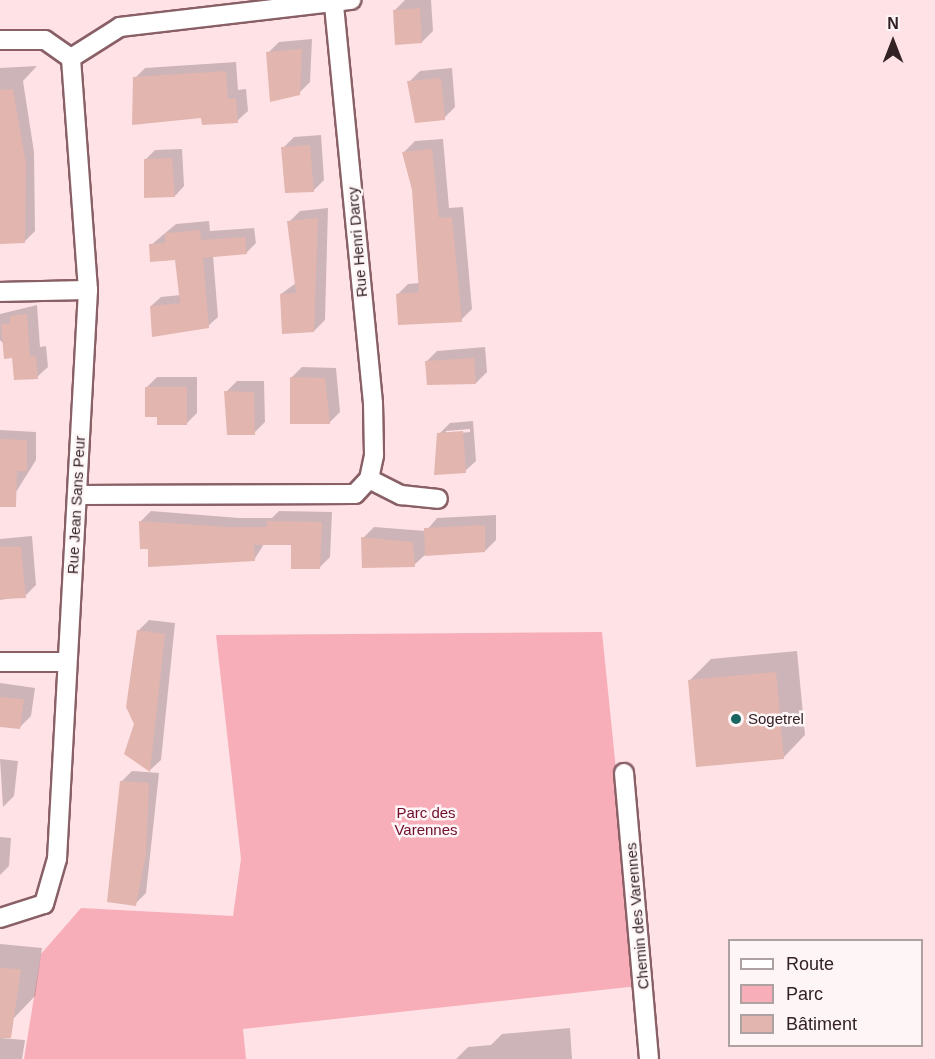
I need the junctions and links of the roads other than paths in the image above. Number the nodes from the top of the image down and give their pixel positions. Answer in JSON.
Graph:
{"nodes":[{"id":1,"x":342,"y":2,"type":"edge"},
{"id":2,"x":0,"y":40,"type":"edge"},
{"id":3,"x":71,"y":58,"type":"junction"},
{"id":4,"x":88,"y":290,"type":"junction"},
{"id":5,"x":0,"y":292,"type":"edge"},
{"id":6,"x":369,"y":479,"type":"junction"},
{"id":7,"x":76,"y":495,"type":"junction"},
{"id":8,"x":438,"y":499,"type":"dead end"},
{"id":9,"x":0,"y":662,"type":"edge"},
{"id":10,"x":67,"y":662,"type":"junction"},
{"id":11,"x":624,"y":773,"type":"dead end"},
{"id":12,"x":0,"y":918,"type":"edge"},
{"id":13,"x":649,"y":1059,"type":"edge"}],
"edges":[{"from":1,"to":3,"type":"street","name":"Rue Henri Darcy"},
{"from":1,"to":6,"type":"street","name":"Rue Henri Darcy"},
{"from":2,"to":3,"type":"street"},
{"from":3,"to":4,"type":"street","name":"Rue Jean Sans Peur"},
{"from":4,"to":5,"type":"street"},
{"from":4,"to":7,"type":"street","name":"Rue Jean Sans Peur"},
{"from":6,"to":7,"type":"street"},
{"from":6,"to":8,"type":"street"},
{"from":7,"to":10,"type":"street","name":"Rue Jean Sans Peur"},
{"from":9,"to":10,"type":"street"},
{"from":10,"to":12,"type":"street","name":"Rue Jean Sans Peur"},
{"from":11,"to":13,"type":"street","name":"Chemin des Varennes"}]}
